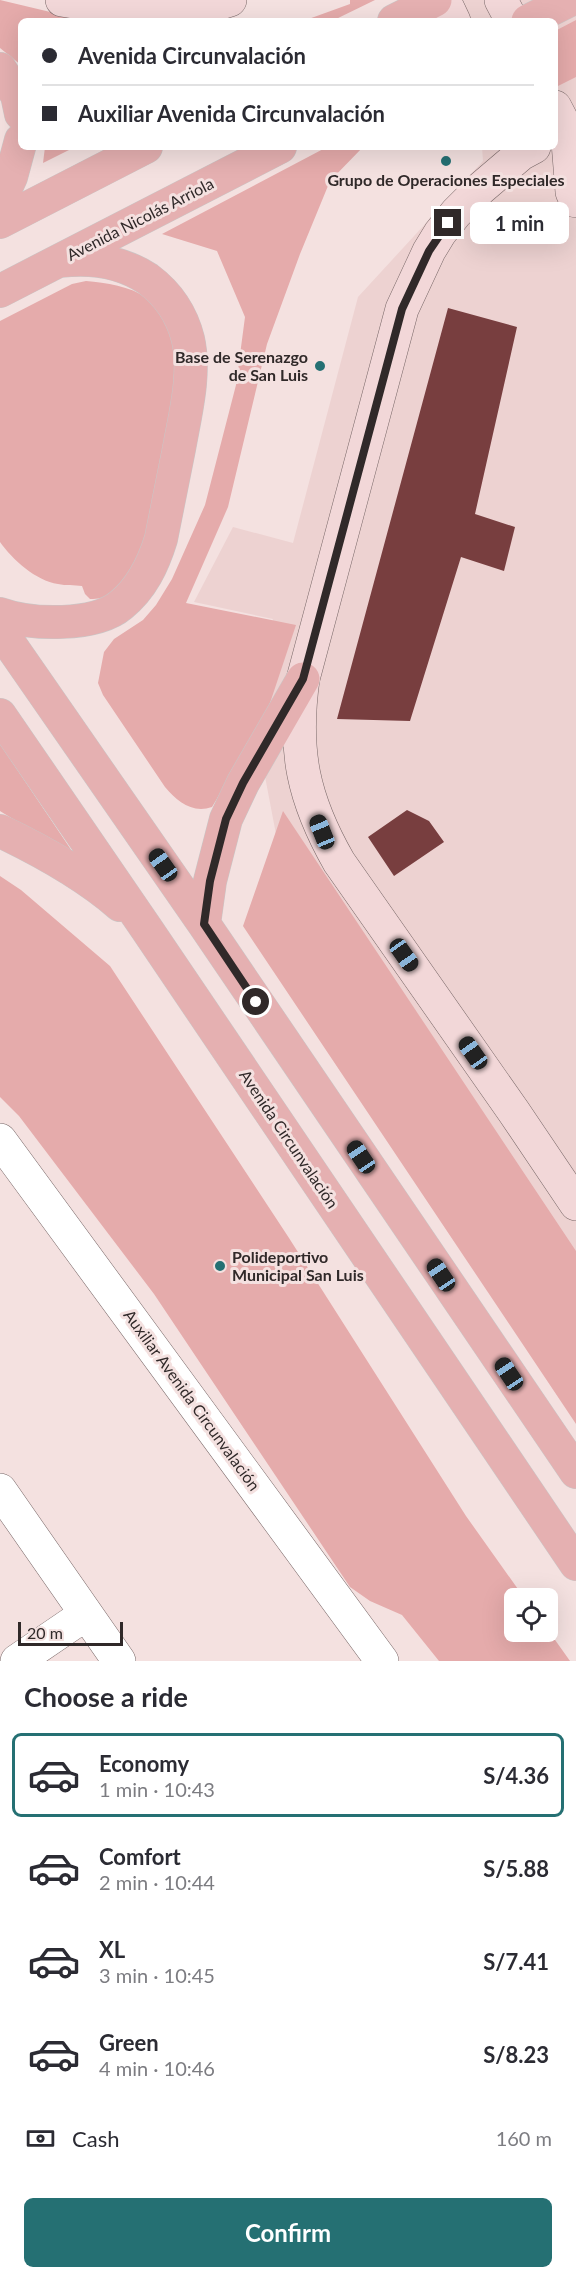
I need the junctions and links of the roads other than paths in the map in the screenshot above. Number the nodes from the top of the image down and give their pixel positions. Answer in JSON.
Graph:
{"nodes":[{"id":1,"x":62,"y":0,"type":"edge"},
{"id":2,"x":230,"y":0,"type":"edge"},
{"id":3,"x":435,"y":0,"type":"edge"},
{"id":4,"x":444,"y":0,"type":"edge"},
{"id":5,"x":501,"y":0,"type":"edge"},
{"id":6,"x":570,"y":0,"type":"edge"},
{"id":7,"x":400,"y":18,"type":"edge"},
{"id":8,"x":453,"y":18,"type":"edge"},
{"id":9,"x":510,"y":18,"type":"edge"},
{"id":10,"x":534,"y":18,"type":"edge"},
{"id":11,"x":0,"y":69,"type":"edge"},
{"id":12,"x":18,"y":100,"type":"edge"},
{"id":13,"x":563,"y":124,"type":"edge"},
{"id":14,"x":18,"y":150,"type":"edge"},
{"id":15,"x":140,"y":150,"type":"edge"},
{"id":16,"x":274,"y":150,"type":"edge"},
{"id":17,"x":523,"y":150,"type":"edge"},
{"id":18,"x":525,"y":150,"type":"edge"},
{"id":19,"x":574,"y":196,"type":"edge"},
{"id":20,"x":0,"y":201,"type":"edge"},
{"id":21,"x":0,"y":222,"type":"edge"},
{"id":22,"x":60,"y":261,"type":"junction"},
{"id":23,"x":0,"y":291,"type":"edge"},
{"id":24,"x":0,"y":614,"type":"edge"},
{"id":25,"x":0,"y":630,"type":"edge"},
{"id":26,"x":303,"y":679,"type":"junction"},
{"id":27,"x":0,"y":715,"type":"edge"},
{"id":28,"x":0,"y":831,"type":"edge"},
{"id":29,"x":204,"y":924,"type":"junction"},
{"id":30,"x":146,"y":928,"type":"junction"},
{"id":31,"x":0,"y":1140,"type":"edge"},
{"id":32,"x":576,"y":1204,"type":"edge"},
{"id":33,"x":576,"y":1472,"type":"edge"},
{"id":34,"x":0,"y":1490,"type":"edge"},
{"id":35,"x":576,"y":1564,"type":"edge"},
{"id":36,"x":86,"y":1614,"type":"junction"},
{"id":37,"x":17,"y":1661,"type":"edge"},
{"id":38,"x":119,"y":1661,"type":"edge"},
{"id":39,"x":382,"y":1661,"type":"edge"}],
"edges":[{"from":1,"to":2,"type":"street"},
{"from":3,"to":7,"type":"main road"},
{"from":4,"to":8,"type":"street"},
{"from":5,"to":9,"type":"street"},
{"from":6,"to":10,"type":"main road"},
{"from":11,"to":12,"type":"main road"},
{"from":13,"to":19,"type":"street"},
{"from":14,"to":20,"type":"main road"},
{"from":15,"to":21,"type":"main road"},
{"from":16,"to":22,"type":"main road","name":"Avenida Nicolás Arriola"},
{"from":17,"to":26,"type":"street"},
{"from":18,"to":19,"type":"street"},
{"from":22,"to":23,"type":"main road","name":"Avenida Nicolás Arriola"},
{"from":22,"to":24,"type":"main road"},
{"from":25,"to":29,"type":"main road"},
{"from":26,"to":29,"type":"main road"},
{"from":26,"to":32,"type":"street"},
{"from":27,"to":30,"type":"main road","name":"Avenida Circunvalación"},
{"from":28,"to":30,"type":"main road"},
{"from":29,"to":33,"type":"main road"},
{"from":30,"to":35,"type":"main road","name":"Avenida Circunvalación"},
{"from":31,"to":39,"type":"street","name":"Auxiliar Avenida Circunvalación"},
{"from":34,"to":36,"type":"street"},
{"from":36,"to":37,"type":"street"},
{"from":36,"to":38,"type":"street"}]}
